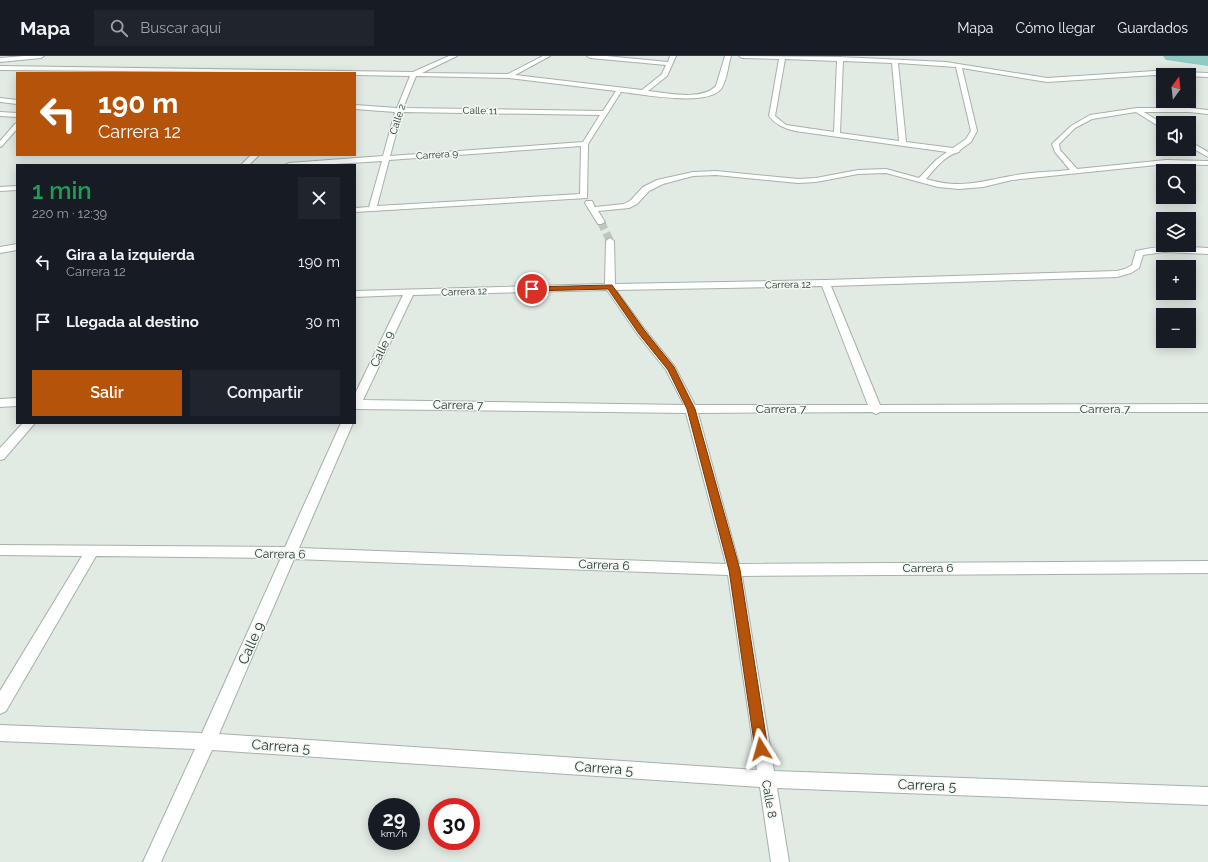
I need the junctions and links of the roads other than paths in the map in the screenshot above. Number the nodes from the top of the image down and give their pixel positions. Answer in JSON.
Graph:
{"nodes":[{"id":1,"x":41,"y":56,"type":"edge"},
{"id":2,"x":454,"y":56,"type":"edge"},
{"id":3,"x":547,"y":56,"type":"edge"},
{"id":4,"x":590,"y":56,"type":"edge"},
{"id":5,"x":673,"y":56,"type":"edge"},
{"id":6,"x":728,"y":56,"type":"edge"},
{"id":7,"x":742,"y":56,"type":"edge"},
{"id":8,"x":782,"y":57,"type":"junction"},
{"id":9,"x":840,"y":59,"type":"junction"},
{"id":10,"x":0,"y":60,"type":"edge"},
{"id":11,"x":895,"y":61,"type":"junction"},
{"id":12,"x":670,"y":64,"type":"junction"},
{"id":13,"x":959,"y":66,"type":"junction"},
{"id":14,"x":0,"y":68,"type":"edge"},
{"id":15,"x":68,"y":71,"type":"edge"},
{"id":16,"x":223,"y":72,"type":"edge"},
{"id":17,"x":356,"y":73,"type":"edge"},
{"id":18,"x":414,"y":74,"type":"junction"},
{"id":19,"x":1208,"y":75,"type":"edge"},
{"id":20,"x":509,"y":76,"type":"junction"},
{"id":21,"x":620,"y":89,"type":"junction"},
{"id":22,"x":645,"y":91,"type":"junction"},
{"id":23,"x":0,"y":100,"type":"edge"},
{"id":24,"x":16,"y":102,"type":"edge"},
{"id":25,"x":356,"y":107,"type":"edge"},
{"id":26,"x":399,"y":110,"type":"junction"},
{"id":27,"x":1137,"y":110,"type":"junction"},
{"id":28,"x":606,"y":112,"type":"junction"},
{"id":29,"x":1208,"y":112,"type":"edge"},
{"id":30,"x":0,"y":114,"type":"edge"},
{"id":31,"x":16,"y":115,"type":"edge"},
{"id":32,"x":1156,"y":122,"type":"edge"},
{"id":33,"x":16,"y":126,"type":"edge"},
{"id":34,"x":838,"y":135,"type":"junction"},
{"id":35,"x":16,"y":139,"type":"edge"},
{"id":36,"x":2,"y":141,"type":"edge"},
{"id":37,"x":585,"y":144,"type":"junction"},
{"id":38,"x":903,"y":144,"type":"junction"},
{"id":39,"x":1196,"y":147,"type":"edge"},
{"id":40,"x":957,"y":150,"type":"junction"},
{"id":41,"x":1208,"y":155,"type":"edge"},
{"id":42,"x":254,"y":156,"type":"edge"},
{"id":43,"x":386,"y":158,"type":"junction"},
{"id":44,"x":1208,"y":163,"type":"edge"},
{"id":45,"x":246,"y":164,"type":"edge"},
{"id":46,"x":303,"y":164,"type":"edge"},
{"id":47,"x":1076,"y":172,"type":"junction"},
{"id":48,"x":922,"y":179,"type":"junction"},
{"id":49,"x":16,"y":188,"type":"edge"},
{"id":50,"x":0,"y":189,"type":"edge"},
{"id":51,"x":584,"y":196,"type":"junction"},
{"id":52,"x":373,"y":208,"type":"junction"},
{"id":53,"x":594,"y":208,"type":"junction"},
{"id":54,"x":356,"y":210,"type":"edge"},
{"id":55,"x":601,"y":222,"type":"tunnel mouth"},
{"id":56,"x":610,"y":241,"type":"tunnel mouth"},
{"id":57,"x":16,"y":247,"type":"edge"},
{"id":58,"x":0,"y":250,"type":"edge"},
{"id":59,"x":1208,"y":251,"type":"edge"},
{"id":60,"x":825,"y":283,"type":"junction"},
{"id":61,"x":610,"y":287,"type":"junction"},
{"id":62,"x":409,"y":293,"type":"junction"},
{"id":63,"x":356,"y":294,"type":"edge"},
{"id":64,"x":16,"y":402,"type":"edge"},
{"id":65,"x":356,"y":402,"type":"edge"},
{"id":66,"x":0,"y":403,"type":"edge"},
{"id":67,"x":356,"y":404,"type":"edge"},
{"id":68,"x":1208,"y":408,"type":"edge"},
{"id":69,"x":691,"y":409,"type":"junction"},
{"id":70,"x":876,"y":410,"type":"junction"},
{"id":71,"x":27,"y":424,"type":"edge"},
{"id":72,"x":347,"y":424,"type":"edge"},
{"id":73,"x":0,"y":456,"type":"edge"},
{"id":74,"x":0,"y":550,"type":"edge"},
{"id":75,"x":92,"y":551,"type":"junction"},
{"id":76,"x":290,"y":553,"type":"junction"},
{"id":77,"x":1208,"y":567,"type":"edge"},
{"id":78,"x":734,"y":570,"type":"junction"},
{"id":79,"x":0,"y":706,"type":"edge"},
{"id":80,"x":0,"y":733,"type":"edge"},
{"id":81,"x":207,"y":741,"type":"junction"},
{"id":82,"x":766,"y":779,"type":"junction"},
{"id":83,"x":1208,"y":796,"type":"edge"},
{"id":84,"x":152,"y":862,"type":"edge"},
{"id":85,"x":780,"y":862,"type":"edge"}],
"edges":[{"from":1,"to":10,"type":"street"},
{"from":2,"to":18,"type":"street"},
{"from":3,"to":20,"type":"street"},
{"from":4,"to":12,"type":"street"},
{"from":5,"to":12,"type":"street"},
{"from":6,"to":22,"type":"street"},
{"from":7,"to":8,"type":"street"},
{"from":8,"to":9,"type":"street"},
{"from":8,"to":34,"type":"street"},
{"from":9,"to":11,"type":"street"},
{"from":9,"to":34,"type":"street"},
{"from":11,"to":13,"type":"street"},
{"from":11,"to":38,"type":"street"},
{"from":12,"to":22,"type":"street"},
{"from":13,"to":19,"type":"street"},
{"from":13,"to":40,"type":"street"},
{"from":14,"to":15,"type":"street"},
{"from":15,"to":16,"type":"street"},
{"from":17,"to":18,"type":"street"},
{"from":18,"to":20,"type":"street"},
{"from":18,"to":26,"type":"street","name":"Calle 2"},
{"from":20,"to":21,"type":"street"},
{"from":21,"to":22,"type":"street"},
{"from":21,"to":28,"type":"street"},
{"from":23,"to":24,"type":"street"},
{"from":25,"to":26,"type":"street","name":"Calle 11"},
{"from":26,"to":28,"type":"street","name":"Calle 11"},
{"from":26,"to":43,"type":"street","name":"Calle 2"},
{"from":27,"to":29,"type":"street"},
{"from":27,"to":32,"type":"street"},
{"from":27,"to":47,"type":"street"},
{"from":28,"to":37,"type":"street"},
{"from":30,"to":31,"type":"street"},
{"from":33,"to":36,"type":"street"},
{"from":34,"to":38,"type":"street"},
{"from":35,"to":36,"type":"street"},
{"from":37,"to":43,"type":"street","name":"Carrera 9"},
{"from":37,"to":51,"type":"street"},
{"from":38,"to":40,"type":"street"},
{"from":39,"to":41,"type":"street"},
{"from":40,"to":48,"type":"street"},
{"from":42,"to":45,"type":"street"},
{"from":43,"to":46,"type":"street","name":"Carrera 9"},
{"from":43,"to":52,"type":"street","name":"Calle 2"},
{"from":44,"to":47,"type":"street"},
{"from":47,"to":48,"type":"street"},
{"from":48,"to":53,"type":"street"},
{"from":49,"to":50,"type":"street"},
{"from":51,"to":52,"type":"street"},
{"from":51,"to":53,"type":"street"},
{"from":52,"to":54,"type":"street"},
{"from":53,"to":55,"type":"street"},
{"from":56,"to":61,"type":"street"},
{"from":57,"to":58,"type":"street"},
{"from":59,"to":60,"type":"street","name":"Carrera 12"},
{"from":60,"to":61,"type":"street","name":"Carrera 12"},
{"from":60,"to":70,"type":"street"},
{"from":61,"to":62,"type":"street","name":"Carrera 12"},
{"from":61,"to":69,"type":"street","name":"Calle 8"},
{"from":62,"to":63,"type":"street","name":"Carrera 12"},
{"from":62,"to":65,"type":"street","name":"Calle 9"},
{"from":64,"to":66,"type":"street"},
{"from":67,"to":69,"type":"street","name":"Carrera 7"},
{"from":68,"to":70,"type":"street","name":"Carrera 7"},
{"from":69,"to":70,"type":"street","name":"Carrera 7"},
{"from":69,"to":78,"type":"street","name":"Calle 8"},
{"from":71,"to":73,"type":"street"},
{"from":72,"to":76,"type":"street","name":"Calle 9"},
{"from":74,"to":75,"type":"street","name":"Carrera 6"},
{"from":75,"to":76,"type":"street","name":"Carrera 6"},
{"from":75,"to":79,"type":"street"},
{"from":76,"to":78,"type":"street","name":"Carrera 6"},
{"from":76,"to":81,"type":"street","name":"Calle 9"},
{"from":77,"to":78,"type":"street","name":"Carrera 6"},
{"from":78,"to":82,"type":"street","name":"Calle 8"},
{"from":80,"to":81,"type":"street","name":"Carrera 5"},
{"from":81,"to":82,"type":"street","name":"Carrera 5"},
{"from":81,"to":84,"type":"street","name":"Calle 9"},
{"from":82,"to":83,"type":"street","name":"Carrera 5"},
{"from":82,"to":85,"type":"street","name":"Calle 8"}]}
